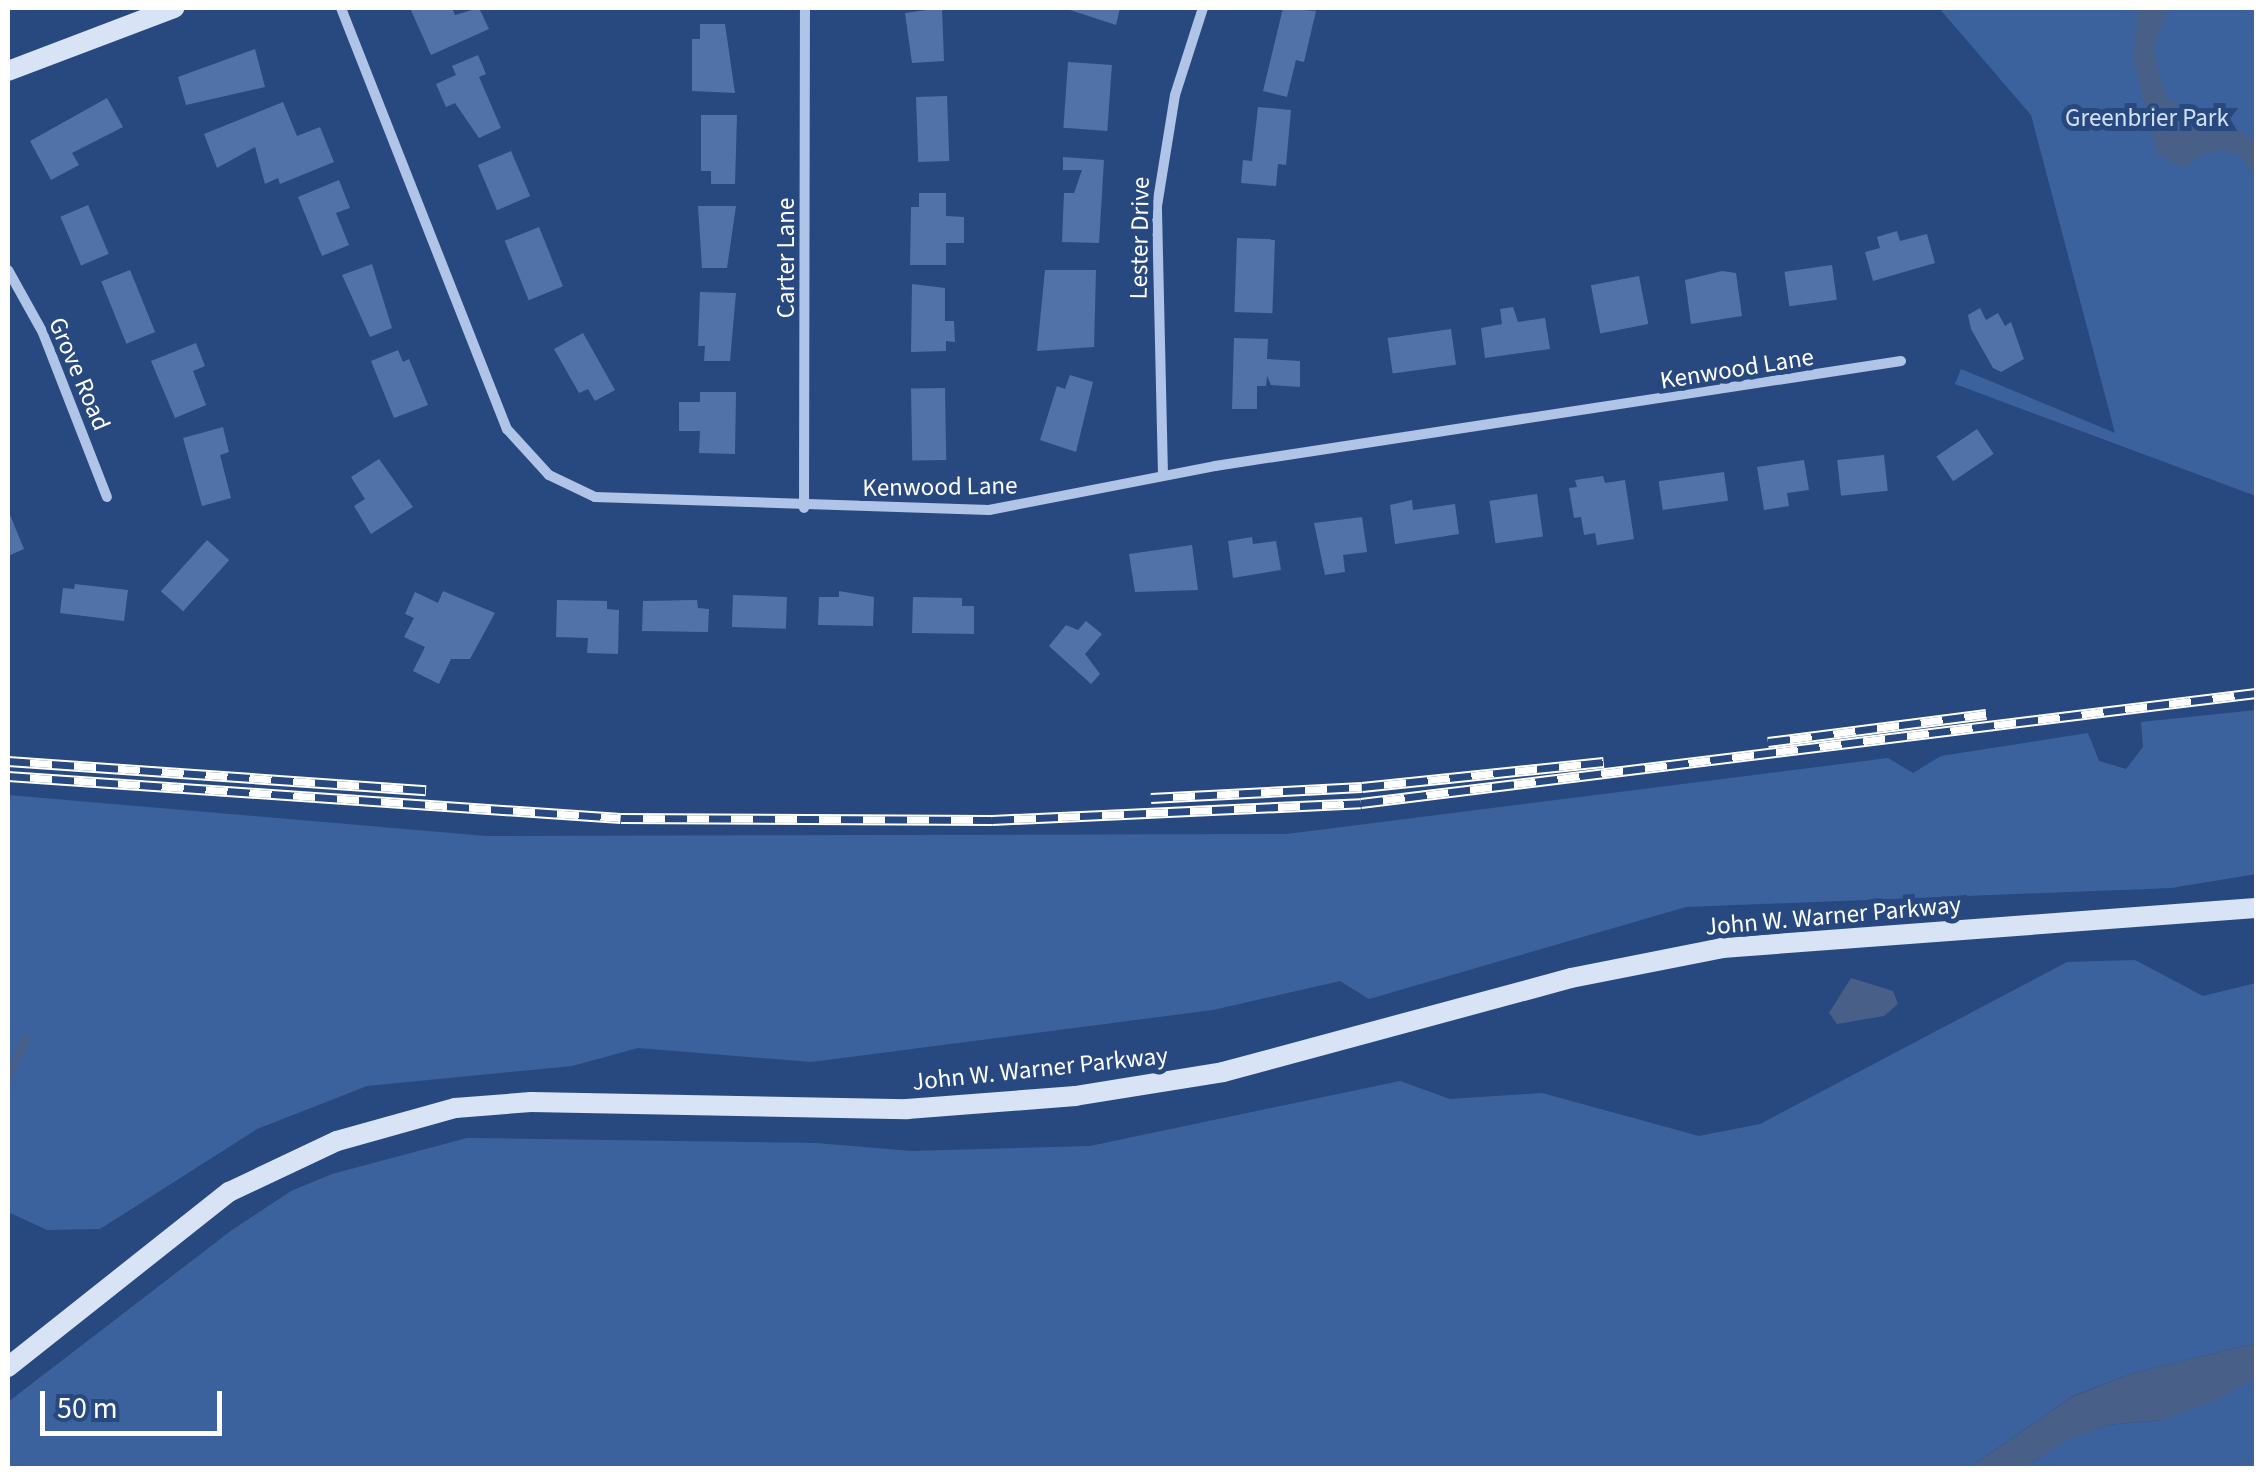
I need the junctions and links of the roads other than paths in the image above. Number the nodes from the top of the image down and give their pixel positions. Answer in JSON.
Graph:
{"nodes":[{"id":1,"x":174,"y":8,"type":"edge"},
{"id":2,"x":341,"y":8,"type":"edge"},
{"id":3,"x":806,"y":8,"type":"edge"},
{"id":4,"x":1203,"y":8,"type":"edge"},
{"id":5,"x":8,"y":70,"type":"edge"},
{"id":6,"x":8,"y":270,"type":"edge"},
{"id":7,"x":1901,"y":360,"type":"dead end"},
{"id":8,"x":1163,"y":475,"type":"junction"},
{"id":9,"x":107,"y":496,"type":"dead end"},
{"id":10,"x":804,"y":508,"type":"junction"},
{"id":11,"x":2256,"y":908,"type":"edge"},
{"id":12,"x":8,"y":1367,"type":"edge"}],
"edges":[{"from":1,"to":5,"type":"main road"},
{"from":2,"to":10,"type":"street","name":"Kenwood Lane"},
{"from":3,"to":10,"type":"street","name":"Carter Lane"},
{"from":4,"to":8,"type":"street","name":"Lester Drive"},
{"from":6,"to":9,"type":"street","name":"Grove Road"},
{"from":7,"to":8,"type":"street","name":"Kenwood Lane"},
{"from":8,"to":10,"type":"street","name":"Kenwood Lane"},
{"from":11,"to":12,"type":"main road","name":"John W. Warner Parkway"}]}
